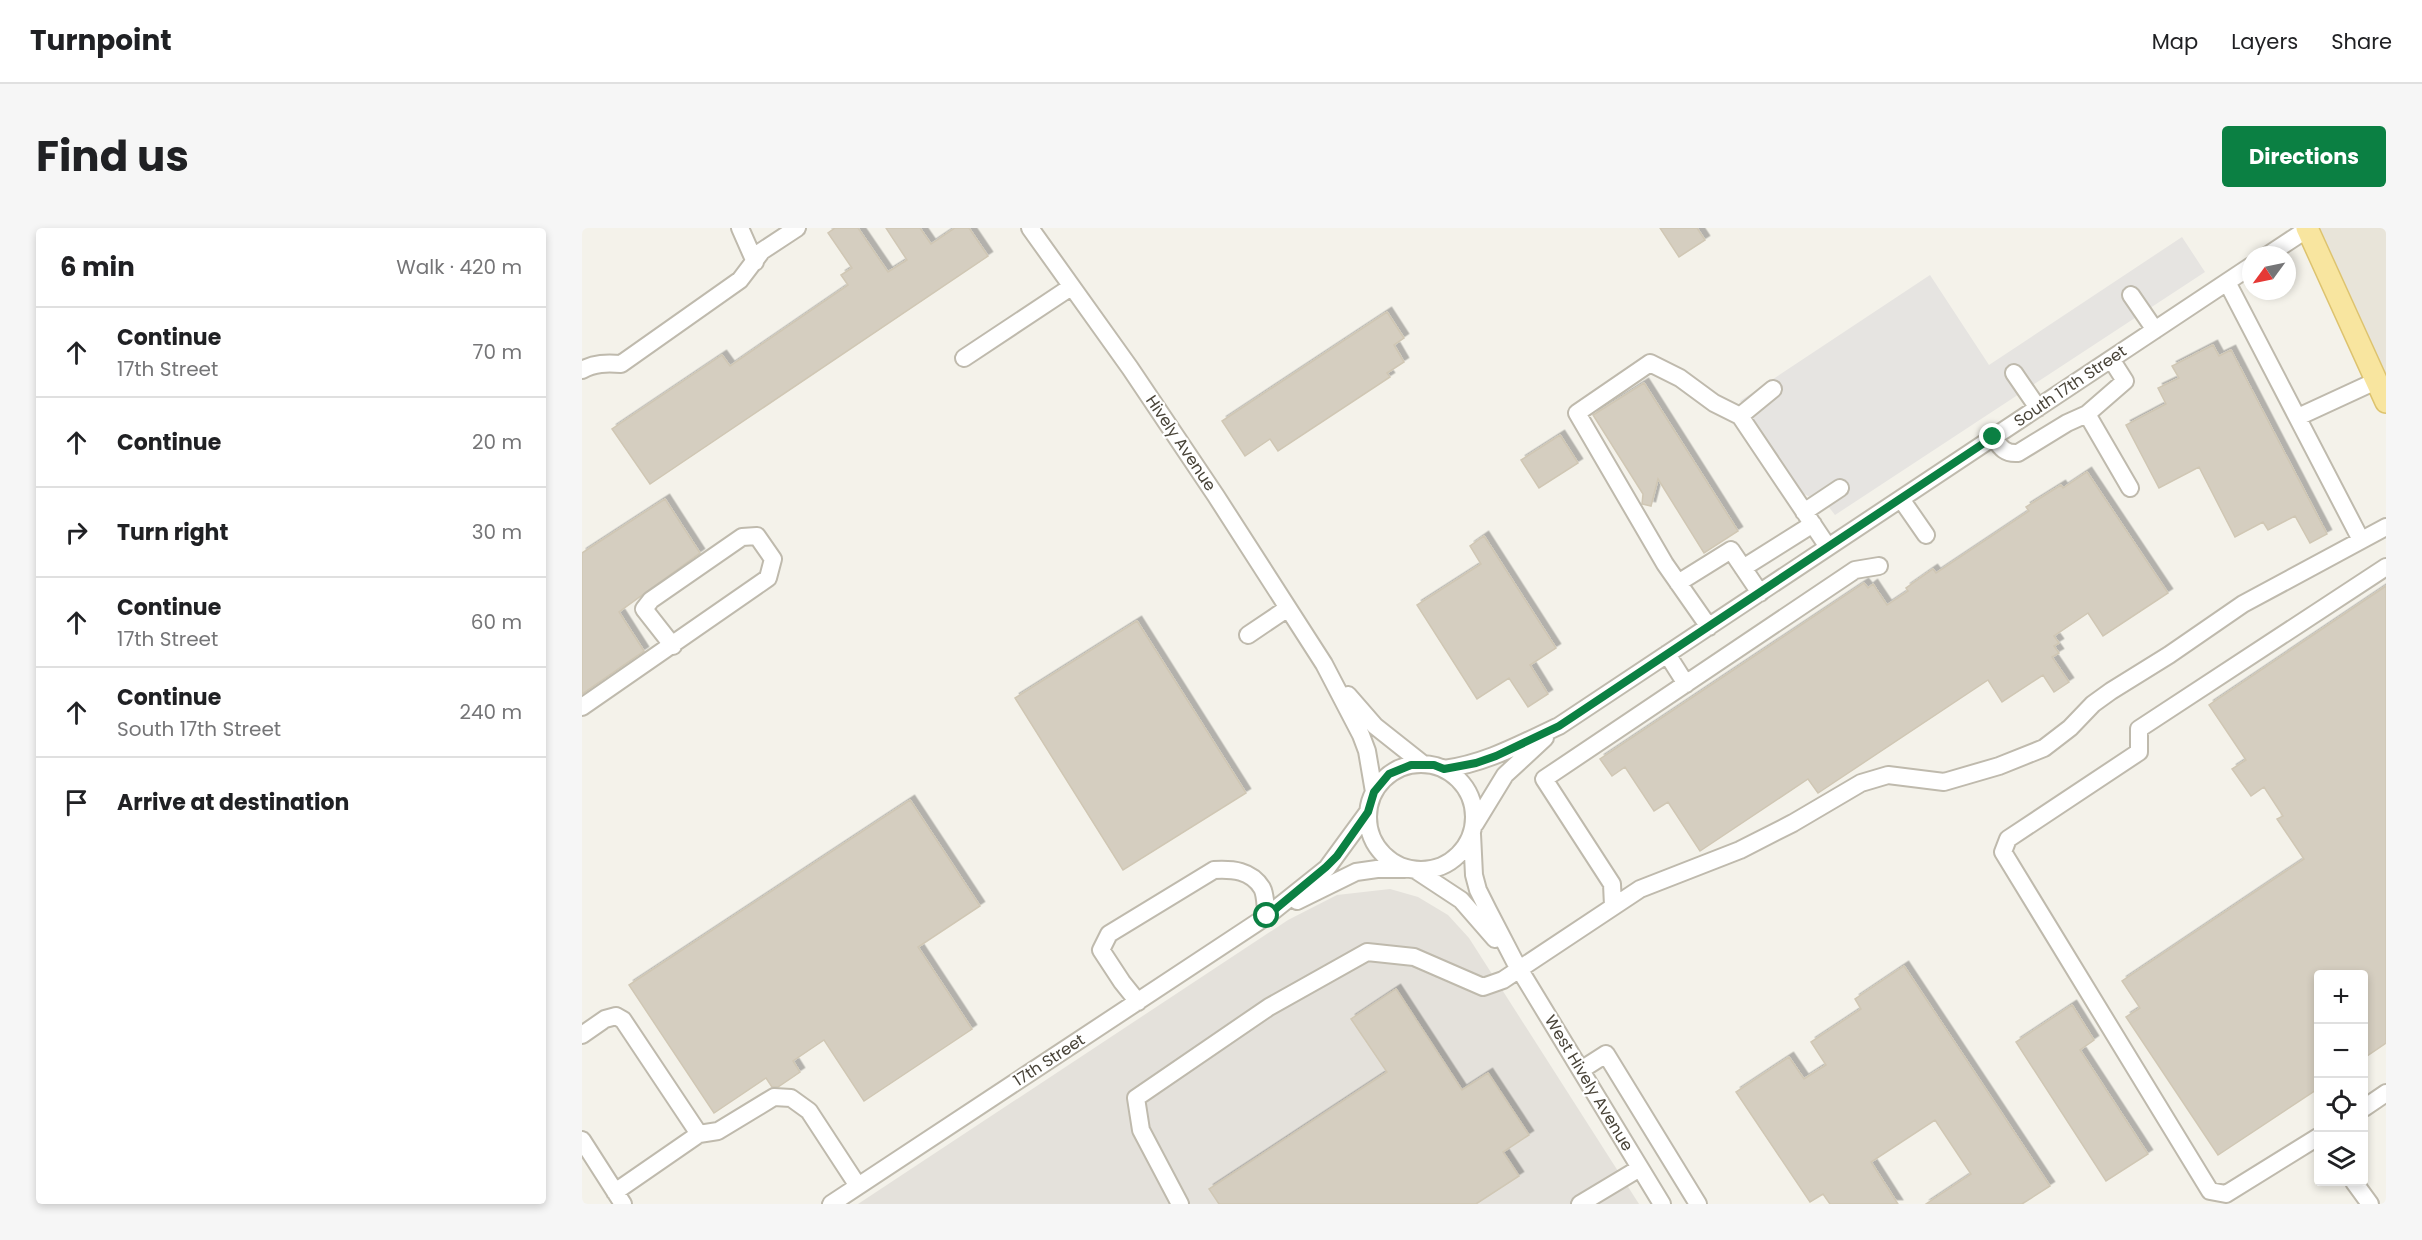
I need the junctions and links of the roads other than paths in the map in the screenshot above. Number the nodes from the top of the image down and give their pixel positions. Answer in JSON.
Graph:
{"nodes":[{"id":1,"x":740,"y":228,"type":"edge"},
{"id":2,"x":797,"y":228,"type":"edge"},
{"id":3,"x":1030,"y":228,"type":"edge"},
{"id":4,"x":2308,"y":228,"type":"edge"},
{"id":5,"x":2281,"y":246,"type":"edge"},
{"id":6,"x":756,"y":262,"type":"junction"},
{"id":7,"x":2242,"y":272,"type":"edge"},
{"id":8,"x":2227,"y":282,"type":"junction"},
{"id":9,"x":1071,"y":287,"type":"junction"},
{"id":10,"x":2131,"y":295,"type":"dead end"},
{"id":11,"x":2156,"y":330,"type":"junction"},
{"id":12,"x":964,"y":358,"type":"dead end"},
{"id":13,"x":2111,"y":359,"type":"junction"},
{"id":14,"x":582,"y":370,"type":"edge"},
{"id":15,"x":2014,"y":373,"type":"dead end"},
{"id":16,"x":2376,"y":381,"type":"junction"},
{"id":17,"x":1773,"y":389,"type":"dead end"},
{"id":18,"x":2386,"y":402,"type":"edge"},
{"id":19,"x":2038,"y":408,"type":"junction"},
{"id":20,"x":2087,"y":414,"type":"junction"},
{"id":21,"x":1740,"y":416,"type":"junction"},
{"id":22,"x":2298,"y":417,"type":"junction"},
{"id":23,"x":1993,"y":437,"type":"junction"},
{"id":24,"x":1840,"y":488,"type":"dead end"},
{"id":25,"x":2130,"y":488,"type":"dead end"},
{"id":26,"x":1901,"y":499,"type":"junction"},
{"id":27,"x":1808,"y":518,"type":"junction"},
{"id":28,"x":2386,"y":527,"type":"edge"},
{"id":29,"x":1926,"y":535,"type":"dead end"},
{"id":30,"x":2361,"y":540,"type":"junction"},
{"id":31,"x":1828,"y":547,"type":"junction"},
{"id":32,"x":1879,"y":566,"type":"dead end"},
{"id":33,"x":2386,"y":567,"type":"edge"},
{"id":34,"x":1743,"y":568,"type":"junction"},
{"id":35,"x":1678,"y":583,"type":"junction"},
{"id":36,"x":1760,"y":592,"type":"junction"},
{"id":37,"x":1288,"y":608,"type":"junction"},
{"id":38,"x":1708,"y":627,"type":"junction"},
{"id":39,"x":1248,"y":635,"type":"dead end"},
{"id":40,"x":673,"y":646,"type":"junction"},
{"id":41,"x":1666,"y":654,"type":"junction"},
{"id":42,"x":1324,"y":664,"type":"junction"},
{"id":43,"x":1686,"y":684,"type":"junction"},
{"id":44,"x":582,"y":707,"type":"edge"},
{"id":45,"x":1559,"y":726,"type":"junction"},
{"id":46,"x":1423,"y":764,"type":"junction"},
{"id":47,"x":1444,"y":769,"type":"junction"},
{"id":48,"x":1374,"y":792,"type":"junction"},
{"id":49,"x":1368,"y":812,"type":"junction"},
{"id":50,"x":1473,"y":830,"type":"junction"},
{"id":51,"x":1413,"y":870,"type":"junction"},
{"id":52,"x":1613,"y":906,"type":"junction"},
{"id":53,"x":1267,"y":916,"type":"junction"},
{"id":54,"x":1517,"y":966,"type":"junction"},
{"id":55,"x":1138,"y":1002,"type":"junction"},
{"id":56,"x":582,"y":1035,"type":"edge"},
{"id":57,"x":1581,"y":1070,"type":"junction"},
{"id":58,"x":2386,"y":1093,"type":"edge"},
{"id":59,"x":2368,"y":1105,"type":"edge"},
{"id":60,"x":699,"y":1134,"type":"junction"},
{"id":61,"x":582,"y":1140,"type":"edge"},
{"id":62,"x":2314,"y":1140,"type":"edge"},
{"id":63,"x":1640,"y":1168,"type":"junction"},
{"id":64,"x":858,"y":1186,"type":"junction"},
{"id":65,"x":2357,"y":1186,"type":"edge"},
{"id":66,"x":619,"y":1198,"type":"edge"},
{"id":67,"x":831,"y":1204,"type":"edge"},
{"id":68,"x":1180,"y":1204,"type":"edge"},
{"id":69,"x":1580,"y":1204,"type":"edge"},
{"id":70,"x":1662,"y":1204,"type":"edge"},
{"id":71,"x":1698,"y":1204,"type":"edge"},
{"id":72,"x":2370,"y":1204,"type":"edge"}],
"edges":[{"from":1,"to":6,"type":"street"},
{"from":2,"to":6,"type":"street"},
{"from":3,"to":9,"type":"street","name":"Hively Avenue"},
{"from":4,"to":5,"type":"street"},
{"from":4,"to":16,"type":"main road"},
{"from":6,"to":14,"type":"street"},
{"from":7,"to":8,"type":"street","name":"South 17th Street"},
{"from":8,"to":11,"type":"street","name":"South 17th Street"},
{"from":8,"to":22,"type":"street"},
{"from":9,"to":12,"type":"street"},
{"from":9,"to":37,"type":"street","name":"Hively Avenue"},
{"from":10,"to":11,"type":"street"},
{"from":11,"to":13,"type":"street","name":"South 17th Street"},
{"from":13,"to":19,"type":"street","name":"South 17th Street"},
{"from":13,"to":20,"type":"street"},
{"from":15,"to":19,"type":"street"},
{"from":16,"to":18,"type":"main road"},
{"from":16,"to":22,"type":"street"},
{"from":17,"to":21,"type":"street"},
{"from":19,"to":23,"type":"street","name":"South 17th Street"},
{"from":20,"to":23,"type":"street"},
{"from":20,"to":25,"type":"street"},
{"from":21,"to":27,"type":"street"},
{"from":21,"to":35,"type":"street"},
{"from":22,"to":30,"type":"street"},
{"from":23,"to":26,"type":"street","name":"South 17th Street"},
{"from":24,"to":27,"type":"street"},
{"from":26,"to":29,"type":"street"},
{"from":26,"to":31,"type":"street","name":"South 17th Street"},
{"from":27,"to":31,"type":"street"},
{"from":27,"to":34,"type":"street"},
{"from":28,"to":30,"type":"street"},
{"from":30,"to":52,"type":"street"},
{"from":31,"to":36,"type":"street","name":"South 17th Street"},
{"from":32,"to":43,"type":"street"},
{"from":33,"to":62,"type":"street"},
{"from":34,"to":35,"type":"street"},
{"from":34,"to":36,"type":"street"},
{"from":35,"to":38,"type":"street"},
{"from":36,"to":38,"type":"street","name":"South 17th Street"},
{"from":37,"to":39,"type":"street"},
{"from":37,"to":42,"type":"street","name":"Hively Avenue"},
{"from":38,"to":41,"type":"street","name":"South 17th Street"},
{"from":40,"to":40,"type":"street"},
{"from":40,"to":44,"type":"street"},
{"from":41,"to":43,"type":"street"},
{"from":41,"to":45,"type":"street","name":"South 17th Street"},
{"from":42,"to":46,"type":"street","name":"Hively Avenue"},
{"from":42,"to":48,"type":"street","name":"Hively Avenue"},
{"from":43,"to":52,"type":"street"},
{"from":45,"to":47,"type":"street"},
{"from":45,"to":50,"type":"street"},
{"from":46,"to":47,"type":"street"},
{"from":46,"to":48,"type":"street"},
{"from":47,"to":50,"type":"street"},
{"from":48,"to":49,"type":"street"},
{"from":49,"to":51,"type":"street"},
{"from":49,"to":53,"type":"street","name":"17th Street"},
{"from":50,"to":51,"type":"street"},
{"from":50,"to":54,"type":"street"},
{"from":51,"to":53,"type":"street","name":"17th Street"},
{"from":51,"to":54,"type":"street"},
{"from":52,"to":54,"type":"street"},
{"from":53,"to":55,"type":"street","name":"17th Street"},
{"from":53,"to":55,"type":"street"},
{"from":54,"to":57,"type":"street","name":"West Hively Avenue"},
{"from":54,"to":68,"type":"street"},
{"from":55,"to":64,"type":"street","name":"17th Street"},
{"from":56,"to":60,"type":"street"},
{"from":57,"to":63,"type":"street","name":"West Hively Avenue"},
{"from":57,"to":71,"type":"street"},
{"from":58,"to":59,"type":"street"},
{"from":60,"to":64,"type":"street"},
{"from":60,"to":66,"type":"street"},
{"from":61,"to":66,"type":"street"},
{"from":63,"to":69,"type":"street"},
{"from":63,"to":70,"type":"street","name":"West Hively Avenue"},
{"from":64,"to":67,"type":"street","name":"17th Street"},
{"from":65,"to":72,"type":"street"}]}
